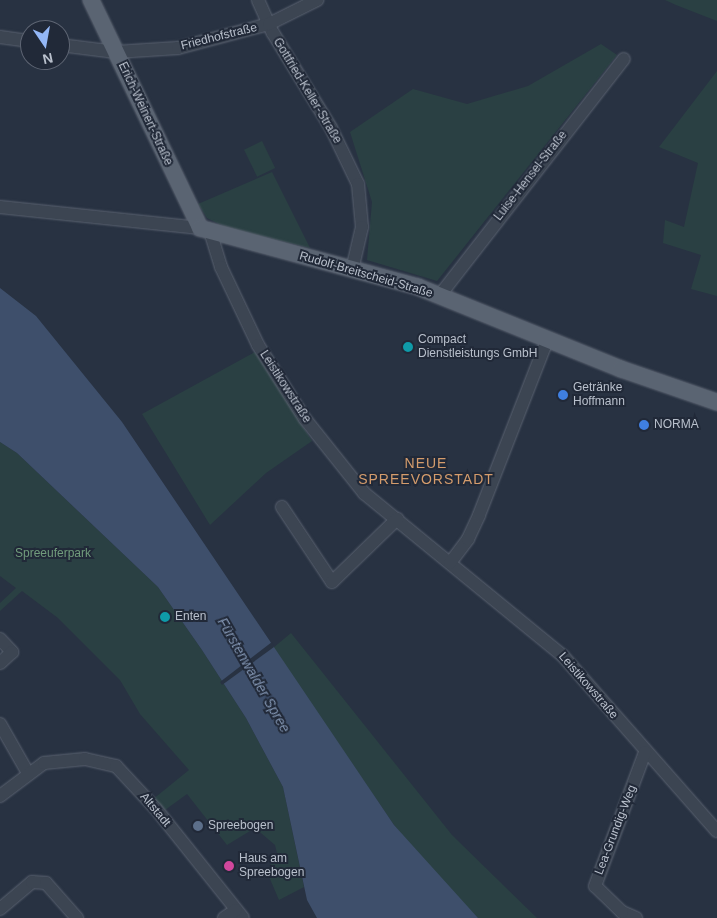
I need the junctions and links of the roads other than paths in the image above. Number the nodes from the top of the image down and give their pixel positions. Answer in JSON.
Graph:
{"nodes":[{"id":1,"x":91,"y":0,"type":"edge"},
{"id":2,"x":258,"y":0,"type":"edge"},
{"id":3,"x":317,"y":0,"type":"edge"},
{"id":4,"x":269,"y":24,"type":"junction"},
{"id":5,"x":0,"y":37,"type":"edge"},
{"id":6,"x":20,"y":40,"type":"edge"},
{"id":7,"x":70,"y":46,"type":"edge"},
{"id":8,"x":116,"y":52,"type":"junction"},
{"id":9,"x":624,"y":59,"type":"dead end"},
{"id":10,"x":0,"y":207,"type":"edge"},
{"id":11,"x":205,"y":229,"type":"junction"},
{"id":12,"x":352,"y":270,"type":"junction"},
{"id":13,"x":440,"y":295,"type":"junction"},
{"id":14,"x":548,"y":338,"type":"junction"},
{"id":15,"x":717,"y":402,"type":"edge"},
{"id":16,"x":282,"y":507,"type":"dead end"},
{"id":17,"x":397,"y":519,"type":"junction"},
{"id":18,"x":450,"y":563,"type":"junction"},
{"id":19,"x":0,"y":639,"type":"edge"},
{"id":20,"x":0,"y":663,"type":"edge"},
{"id":21,"x":0,"y":724,"type":"edge"},
{"id":22,"x":645,"y":752,"type":"junction"},
{"id":23,"x":28,"y":773,"type":"junction"},
{"id":24,"x":0,"y":796,"type":"edge"},
{"id":25,"x":717,"y":831,"type":"edge"},
{"id":26,"x":0,"y":909,"type":"edge"},
{"id":27,"x":239,"y":914,"type":"edge"},
{"id":28,"x":77,"y":918,"type":"edge"},
{"id":29,"x":224,"y":918,"type":"edge"},
{"id":30,"x":636,"y":918,"type":"edge"}],
"edges":[{"from":1,"to":8,"type":"main road","name":"Erich-Weinert-Straße"},
{"from":2,"to":4,"type":"street","name":"Gottfried-Keller-Straße"},
{"from":3,"to":4,"type":"street","name":"Friedhofstraße"},
{"from":4,"to":8,"type":"street","name":"Friedhofstraße"},
{"from":4,"to":12,"type":"street","name":"Gottfried-Keller-Straße"},
{"from":5,"to":6,"type":"street"},
{"from":7,"to":8,"type":"street","name":"Friedhofstraße"},
{"from":8,"to":11,"type":"main road","name":"Erich-Weinert-Straße"},
{"from":9,"to":13,"type":"street","name":"Luise-Hensel-Straße"},
{"from":10,"to":11,"type":"street","name":"Rudolf-Breitscheid-Straße"},
{"from":11,"to":12,"type":"main road","name":"Rudolf-Breitscheid-Straße"},
{"from":11,"to":17,"type":"street","name":"Leistikowstraße"},
{"from":12,"to":13,"type":"main road","name":"Rudolf-Breitscheid-Straße"},
{"from":13,"to":14,"type":"main road","name":"Rudolf-Breitscheid-Straße"},
{"from":14,"to":15,"type":"main road","name":"Rudolf-Breitscheid-Straße"},
{"from":14,"to":18,"type":"street"},
{"from":16,"to":17,"type":"street"},
{"from":17,"to":18,"type":"street","name":"Leistikowstraße"},
{"from":18,"to":22,"type":"street","name":"Leistikowstraße"},
{"from":19,"to":20,"type":"street"},
{"from":21,"to":23,"type":"street"},
{"from":22,"to":25,"type":"street","name":"Leistikowstraße"},
{"from":22,"to":30,"type":"street","name":"Lea-Grundig-Weg"},
{"from":23,"to":24,"type":"street"},
{"from":23,"to":27,"type":"street","name":"Altstadt"},
{"from":26,"to":28,"type":"street"},
{"from":27,"to":29,"type":"street"}]}
